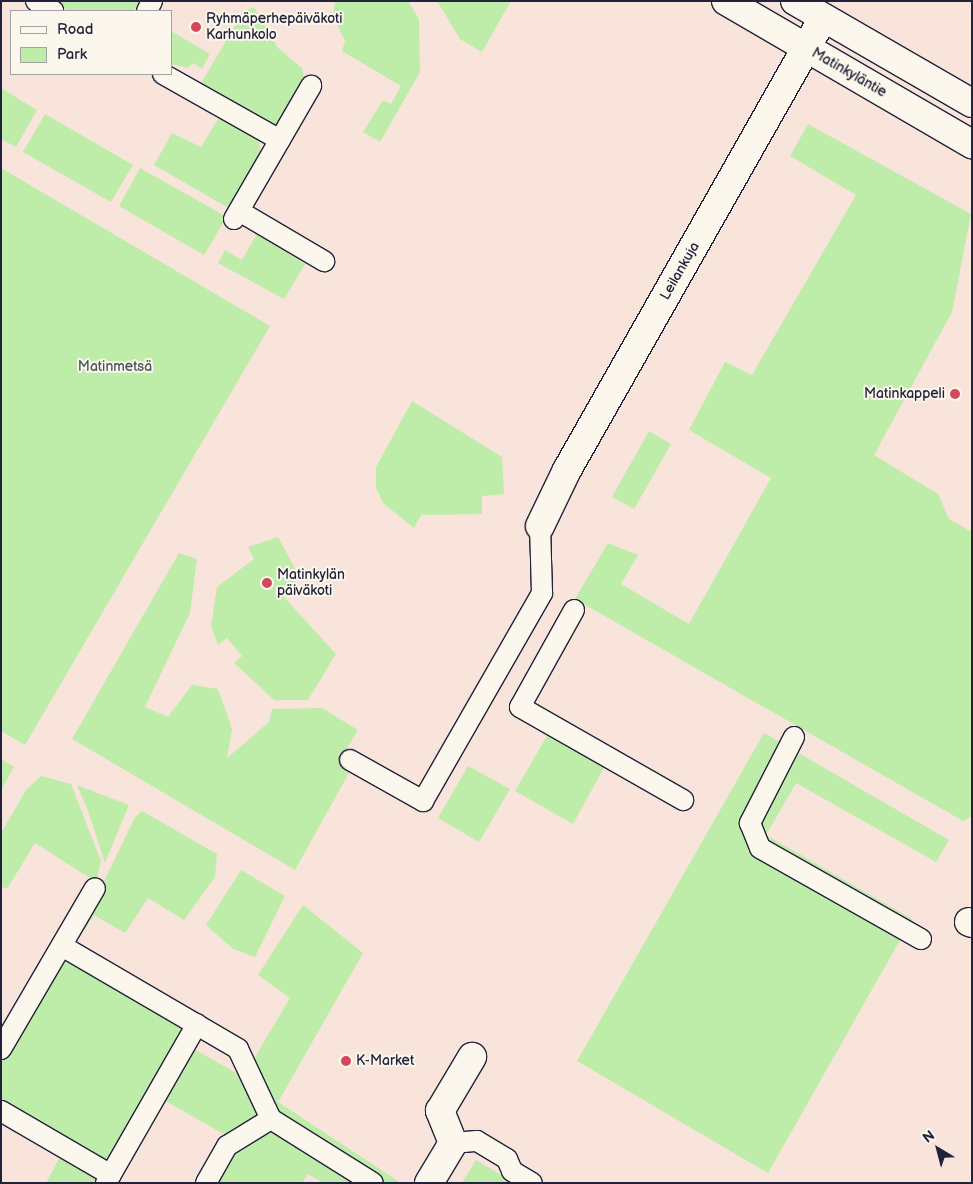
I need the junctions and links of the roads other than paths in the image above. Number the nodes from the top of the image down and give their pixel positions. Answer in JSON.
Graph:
{"nodes":[{"id":1,"x":36,"y":1,"type":"edge"},
{"id":2,"x":726,"y":1,"type":"edge"},
{"id":3,"x":795,"y":1,"type":"edge"},
{"id":4,"x":52,"y":10,"type":"edge"},
{"id":5,"x":823,"y":18,"type":"junction"},
{"id":6,"x":806,"y":49,"type":"junction"},
{"id":7,"x":165,"y":75,"type":"edge"},
{"id":8,"x":311,"y":86,"type":"dead end"},
{"id":9,"x":972,"y":103,"type":"edge"},
{"id":10,"x":280,"y":140,"type":"junction"},
{"id":11,"x":972,"y":144,"type":"edge"},
{"id":12,"x":324,"y":261,"type":"dead end"},
{"id":13,"x":540,"y":526,"type":"joint"},
{"id":14,"x":574,"y":610,"type":"dead end"},
{"id":15,"x":794,"y":736,"type":"dead end"},
{"id":16,"x":350,"y":760,"type":"dead end"},
{"id":17,"x":683,"y":800,"type":"dead end"},
{"id":18,"x":95,"y":888,"type":"dead end"},
{"id":19,"x":921,"y":938,"type":"dead end"},
{"id":20,"x":62,"y":946,"type":"junction"},
{"id":21,"x":198,"y":1024,"type":"junction"},
{"id":22,"x":1,"y":1049,"type":"edge"},
{"id":23,"x":472,"y":1056,"type":"dead end"},
{"id":24,"x":1,"y":1111,"type":"edge"},
{"id":25,"x":271,"y":1119,"type":"junction"},
{"id":26,"x":453,"y":1143,"type":"junction"},
{"id":27,"x":109,"y":1179,"type":"edge"},
{"id":28,"x":206,"y":1183,"type":"edge"},
{"id":29,"x":373,"y":1183,"type":"edge"},
{"id":30,"x":429,"y":1183,"type":"edge"},
{"id":31,"x":532,"y":1183,"type":"edge"}],
"edges":[{"from":1,"to":4,"type":"lane"},
{"from":2,"to":6,"type":"street","name":"Matinkyläntie"},
{"from":3,"to":5,"type":"street"},
{"from":5,"to":6,"type":"street","name":"Leilankuja"},
{"from":5,"to":9,"type":"street"},
{"from":6,"to":11,"type":"street","name":"Matinkyläntie"},
{"from":6,"to":13,"type":"street","name":"Leilankuja"},
{"from":7,"to":10,"type":"lane"},
{"from":8,"to":10,"type":"lane"},
{"from":10,"to":12,"type":"lane"},
{"from":13,"to":16,"type":"lane"},
{"from":14,"to":17,"type":"lane"},
{"from":15,"to":19,"type":"lane"},
{"from":18,"to":20,"type":"lane"},
{"from":20,"to":21,"type":"lane"},
{"from":20,"to":22,"type":"lane"},
{"from":21,"to":25,"type":"lane"},
{"from":21,"to":27,"type":"lane"},
{"from":23,"to":26,"type":"street"},
{"from":24,"to":27,"type":"lane"},
{"from":25,"to":28,"type":"lane"},
{"from":25,"to":29,"type":"lane"},
{"from":26,"to":30,"type":"street"},
{"from":26,"to":31,"type":"lane"}]}
